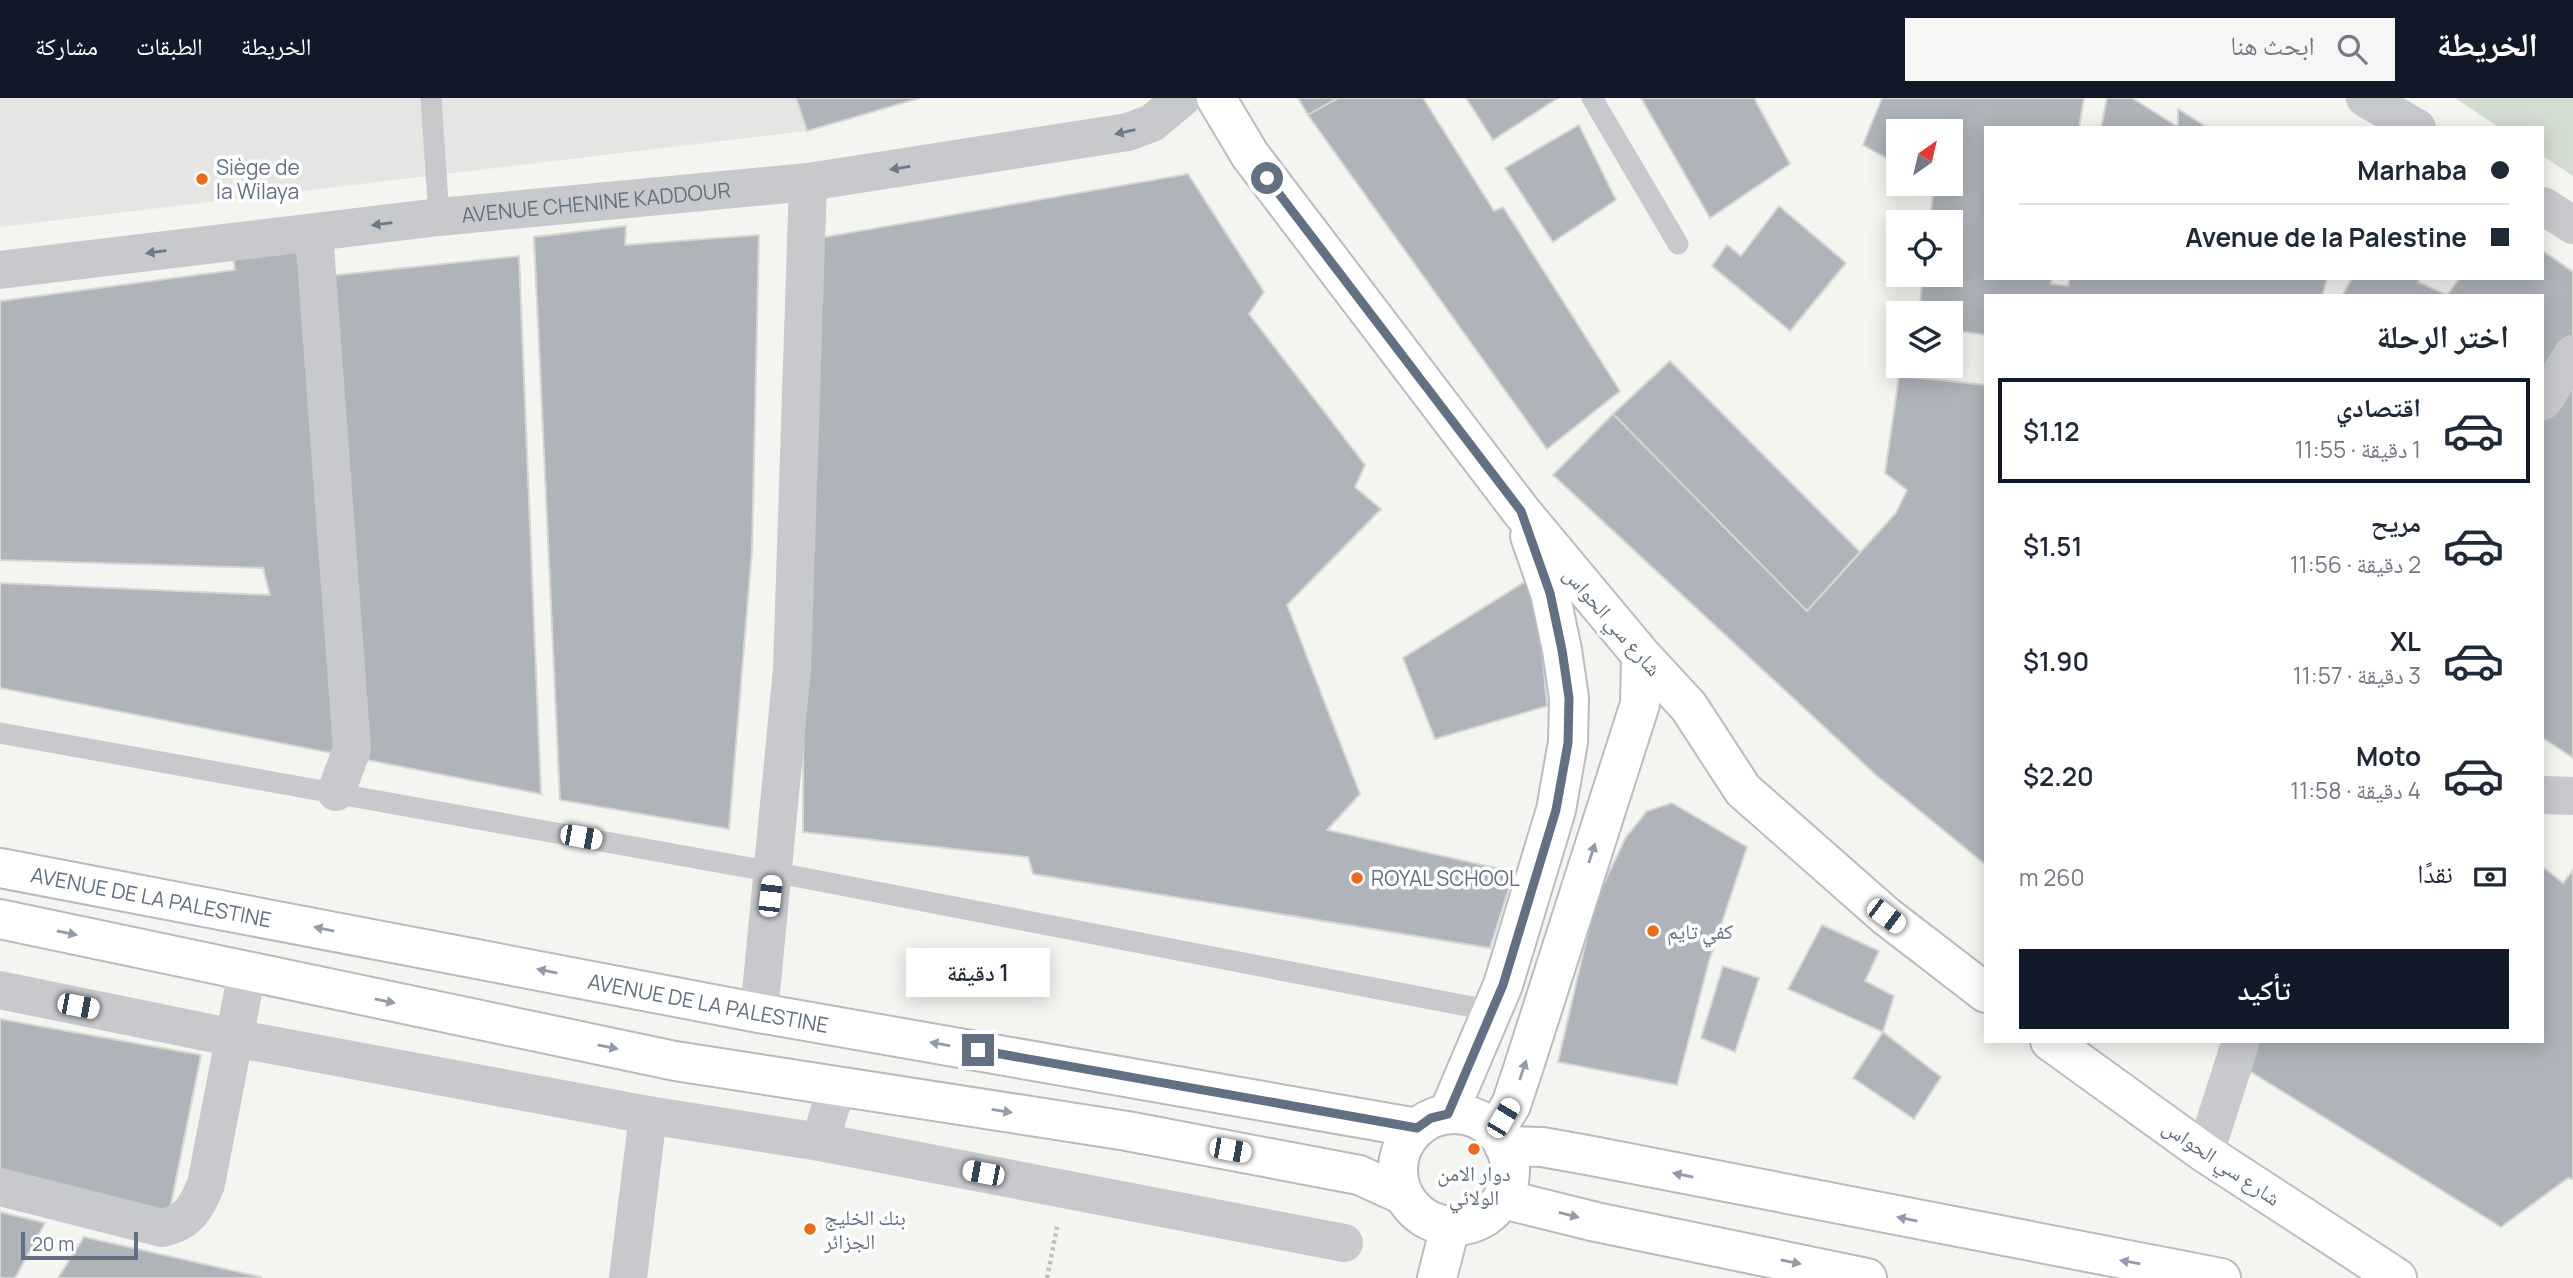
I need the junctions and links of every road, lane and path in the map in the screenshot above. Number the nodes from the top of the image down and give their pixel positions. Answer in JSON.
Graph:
{"nodes":[{"id":1,"x":431,"y":98,"type":"edge"},
{"id":2,"x":1182,"y":98,"type":"edge"},
{"id":3,"x":1216,"y":98,"type":"edge"},
{"id":4,"x":1592,"y":98,"type":"edge"},
{"id":5,"x":2365,"y":98,"type":"edge"},
{"id":6,"x":2414,"y":126,"type":"edge"},
{"id":7,"x":808,"y":182,"type":"junction"},
{"id":8,"x":2544,"y":207,"type":"edge"},
{"id":9,"x":439,"y":217,"type":"junction"},
{"id":10,"x":2573,"y":225,"type":"edge"},
{"id":11,"x":314,"y":233,"type":"junction"},
{"id":12,"x":1678,"y":244,"type":"dead end"},
{"id":13,"x":0,"y":270,"type":"edge"},
{"id":14,"x":2573,"y":354,"type":"edge"},
{"id":15,"x":2544,"y":399,"type":"edge"},
{"id":16,"x":1521,"y":511,"type":"junction"},
{"id":17,"x":1641,"y":655,"type":"junction"},
{"id":18,"x":0,"y":733,"type":"edge"},
{"id":19,"x":335,"y":792,"type":"junction"},
{"id":20,"x":2544,"y":795,"type":"edge"},
{"id":21,"x":2573,"y":796,"type":"edge"},
{"id":22,"x":0,"y":868,"type":"edge"},
{"id":23,"x":773,"y":872,"type":"junction"},
{"id":24,"x":0,"y":919,"type":"edge"},
{"id":25,"x":247,"y":972,"type":"junction"},
{"id":26,"x":0,"y":990,"type":"edge"},
{"id":27,"x":1984,"y":991,"type":"edge"},
{"id":28,"x":1493,"y":1011,"type":"junction"},
{"id":29,"x":759,"y":1013,"type":"junction"},
{"id":30,"x":234,"y":1038,"type":"junction"},
{"id":31,"x":2053,"y":1043,"type":"edge"},
{"id":32,"x":2240,"y":1043,"type":"edge"},
{"id":33,"x":837,"y":1086,"type":"junction"},
{"id":34,"x":648,"y":1115,"type":"junction"},
{"id":35,"x":1433,"y":1121,"type":"junction"},
{"id":36,"x":1499,"y":1139,"type":"junction"},
{"id":37,"x":820,"y":1142,"type":"junction"},
{"id":38,"x":2205,"y":1153,"type":"junction"},
{"id":39,"x":0,"y":1187,"type":"edge"},
{"id":40,"x":1065,"y":1189,"type":"junction"},
{"id":41,"x":1403,"y":1195,"type":"junction"},
{"id":42,"x":1503,"y":1199,"type":"junction"},
{"id":43,"x":1450,"y":1227,"type":"junction"},
{"id":44,"x":1344,"y":1243,"type":"dead end"},
{"id":45,"x":628,"y":1278,"type":"edge"},
{"id":46,"x":1046,"y":1278,"type":"edge"},
{"id":47,"x":1437,"y":1278,"type":"edge"},
{"id":48,"x":1865,"y":1278,"type":"edge"},
{"id":49,"x":2221,"y":1278,"type":"edge"},
{"id":50,"x":2397,"y":1278,"type":"edge"}],
"edges":[{"from":1,"to":9,"type":"lane"},
{"from":2,"to":7,"type":"street","name":"AVENUE CHENINE KADDOUR","one_way":true},
{"from":3,"to":16,"type":"main road","name":"شارع سي الحواس"},
{"from":4,"to":12,"type":"lane"},
{"from":5,"to":6,"type":"street"},
{"from":7,"to":9,"type":"street","name":"AVENUE CHENINE KADDOUR"},
{"from":7,"to":23,"type":"street"},
{"from":8,"to":10,"type":"street"},
{"from":9,"to":11,"type":"street","name":"AVENUE CHENINE KADDOUR","one_way":true},
{"from":11,"to":13,"type":"street","name":"AVENUE CHENINE KADDOUR","one_way":true},
{"from":11,"to":19,"type":"street"},
{"from":14,"to":15,"type":"street"},
{"from":16,"to":17,"type":"main road","name":"شارع سي الحواس"},
{"from":16,"to":28,"type":"main road"},
{"from":17,"to":27,"type":"main road","name":"شارع سي الحواس"},
{"from":36,"to":17,"type":"main road","one_way":true},
{"from":18,"to":19,"type":"lane"},
{"from":19,"to":23,"type":"lane"},
{"from":20,"to":21,"type":"street"},
{"from":29,"to":22,"type":"main road","name":"AVENUE DE LA PALESTINE","one_way":true},
{"from":23,"to":28,"type":"lane"},
{"from":23,"to":29,"type":"street"},
{"from":24,"to":25,"type":"main road","one_way":true},
{"from":25,"to":30,"type":"street"},
{"from":25,"to":33,"type":"main road","one_way":true},
{"from":26,"to":30,"type":"street"},
{"from":28,"to":35,"type":"main road"},
{"from":35,"to":29,"type":"main road","name":"AVENUE DE LA PALESTINE","one_way":true},
{"from":30,"to":34,"type":"street"},
{"from":30,"to":39,"type":"street"},
{"from":31,"to":38,"type":"main road","name":"شارع سي الحواس"},
{"from":32,"to":38,"type":"street"},
{"from":33,"to":37,"type":"street"},
{"from":33,"to":41,"type":"main road","one_way":true},
{"from":34,"to":37,"type":"street"},
{"from":34,"to":45,"type":"street"},
{"from":35,"to":36,"type":"main road"},
{"from":35,"to":41,"type":"main road"},
{"from":36,"to":42,"type":"main road"},
{"from":49,"to":36,"type":"main road","one_way":true},
{"from":37,"to":40,"type":"street"},
{"from":38,"to":50,"type":"main road","name":"شارع سي الحواس"},
{"from":40,"to":44,"type":"street"},
{"from":40,"to":46,"type":"path"},
{"from":41,"to":43,"type":"main road"},
{"from":42,"to":43,"type":"main road"},
{"from":42,"to":48,"type":"main road","one_way":true},
{"from":43,"to":47,"type":"main road"}]}
